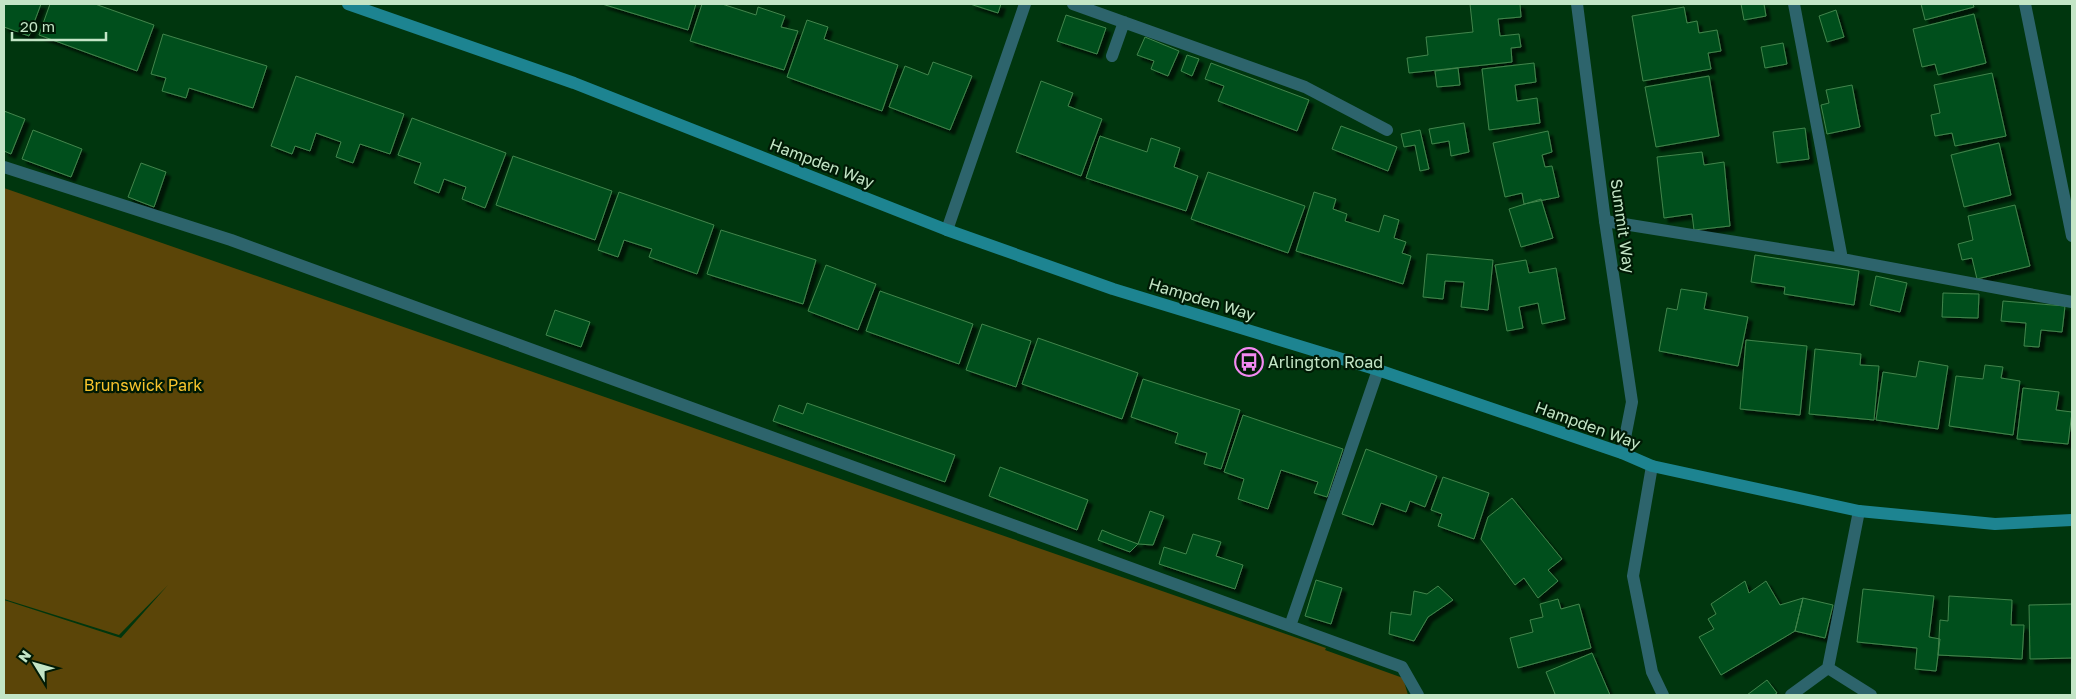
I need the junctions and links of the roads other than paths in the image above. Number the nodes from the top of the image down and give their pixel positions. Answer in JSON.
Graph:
{"nodes":[{"id":1,"x":348,"y":4,"type":"edge"},
{"id":2,"x":1025,"y":4,"type":"edge"},
{"id":3,"x":1073,"y":4,"type":"edge"},
{"id":4,"x":1577,"y":4,"type":"edge"},
{"id":5,"x":1794,"y":4,"type":"edge"},
{"id":6,"x":2025,"y":4,"type":"edge"},
{"id":7,"x":1124,"y":22,"type":"junction"},
{"id":8,"x":1112,"y":56,"type":"dead end"},
{"id":9,"x":1388,"y":130,"type":"dead end"},
{"id":10,"x":4,"y":167,"type":"edge"},
{"id":11,"x":1605,"y":221,"type":"junction"},
{"id":12,"x":947,"y":230,"type":"junction"},
{"id":13,"x":2072,"y":236,"type":"edge"},
{"id":14,"x":1842,"y":259,"type":"junction"},
{"id":15,"x":2072,"y":302,"type":"edge"},
{"id":16,"x":1378,"y":370,"type":"junction"},
{"id":17,"x":1622,"y":453,"type":"junction"},
{"id":18,"x":1652,"y":466,"type":"junction"},
{"id":19,"x":1859,"y":511,"type":"junction"},
{"id":20,"x":2072,"y":520,"type":"edge"},
{"id":21,"x":1290,"y":626,"type":"junction"},
{"id":22,"x":1828,"y":668,"type":"junction"},
{"id":23,"x":1418,"y":695,"type":"edge"},
{"id":24,"x":1662,"y":695,"type":"edge"},
{"id":25,"x":1791,"y":695,"type":"edge"},
{"id":26,"x":1871,"y":695,"type":"edge"}],
"edges":[{"from":1,"to":12,"type":"street","name":"Hampden Way"},
{"from":2,"to":12,"type":"street"},
{"from":3,"to":7,"type":"street"},
{"from":4,"to":11,"type":"street","name":"Summit Way"},
{"from":5,"to":14,"type":"street"},
{"from":6,"to":13,"type":"street"},
{"from":7,"to":8,"type":"street"},
{"from":7,"to":9,"type":"street"},
{"from":10,"to":21,"type":"street"},
{"from":11,"to":14,"type":"street"},
{"from":11,"to":17,"type":"street","name":"Summit Way"},
{"from":12,"to":16,"type":"street","name":"Hampden Way"},
{"from":14,"to":15,"type":"street"},
{"from":16,"to":17,"type":"street","name":"Hampden Way"},
{"from":16,"to":21,"type":"street"},
{"from":17,"to":18,"type":"street","name":"Hampden Way"},
{"from":18,"to":19,"type":"street","name":"Hampden Way"},
{"from":18,"to":24,"type":"street"},
{"from":19,"to":20,"type":"street","name":"Hampden Way"},
{"from":19,"to":22,"type":"street"},
{"from":21,"to":23,"type":"street"},
{"from":22,"to":25,"type":"street"},
{"from":22,"to":26,"type":"street"}]}
